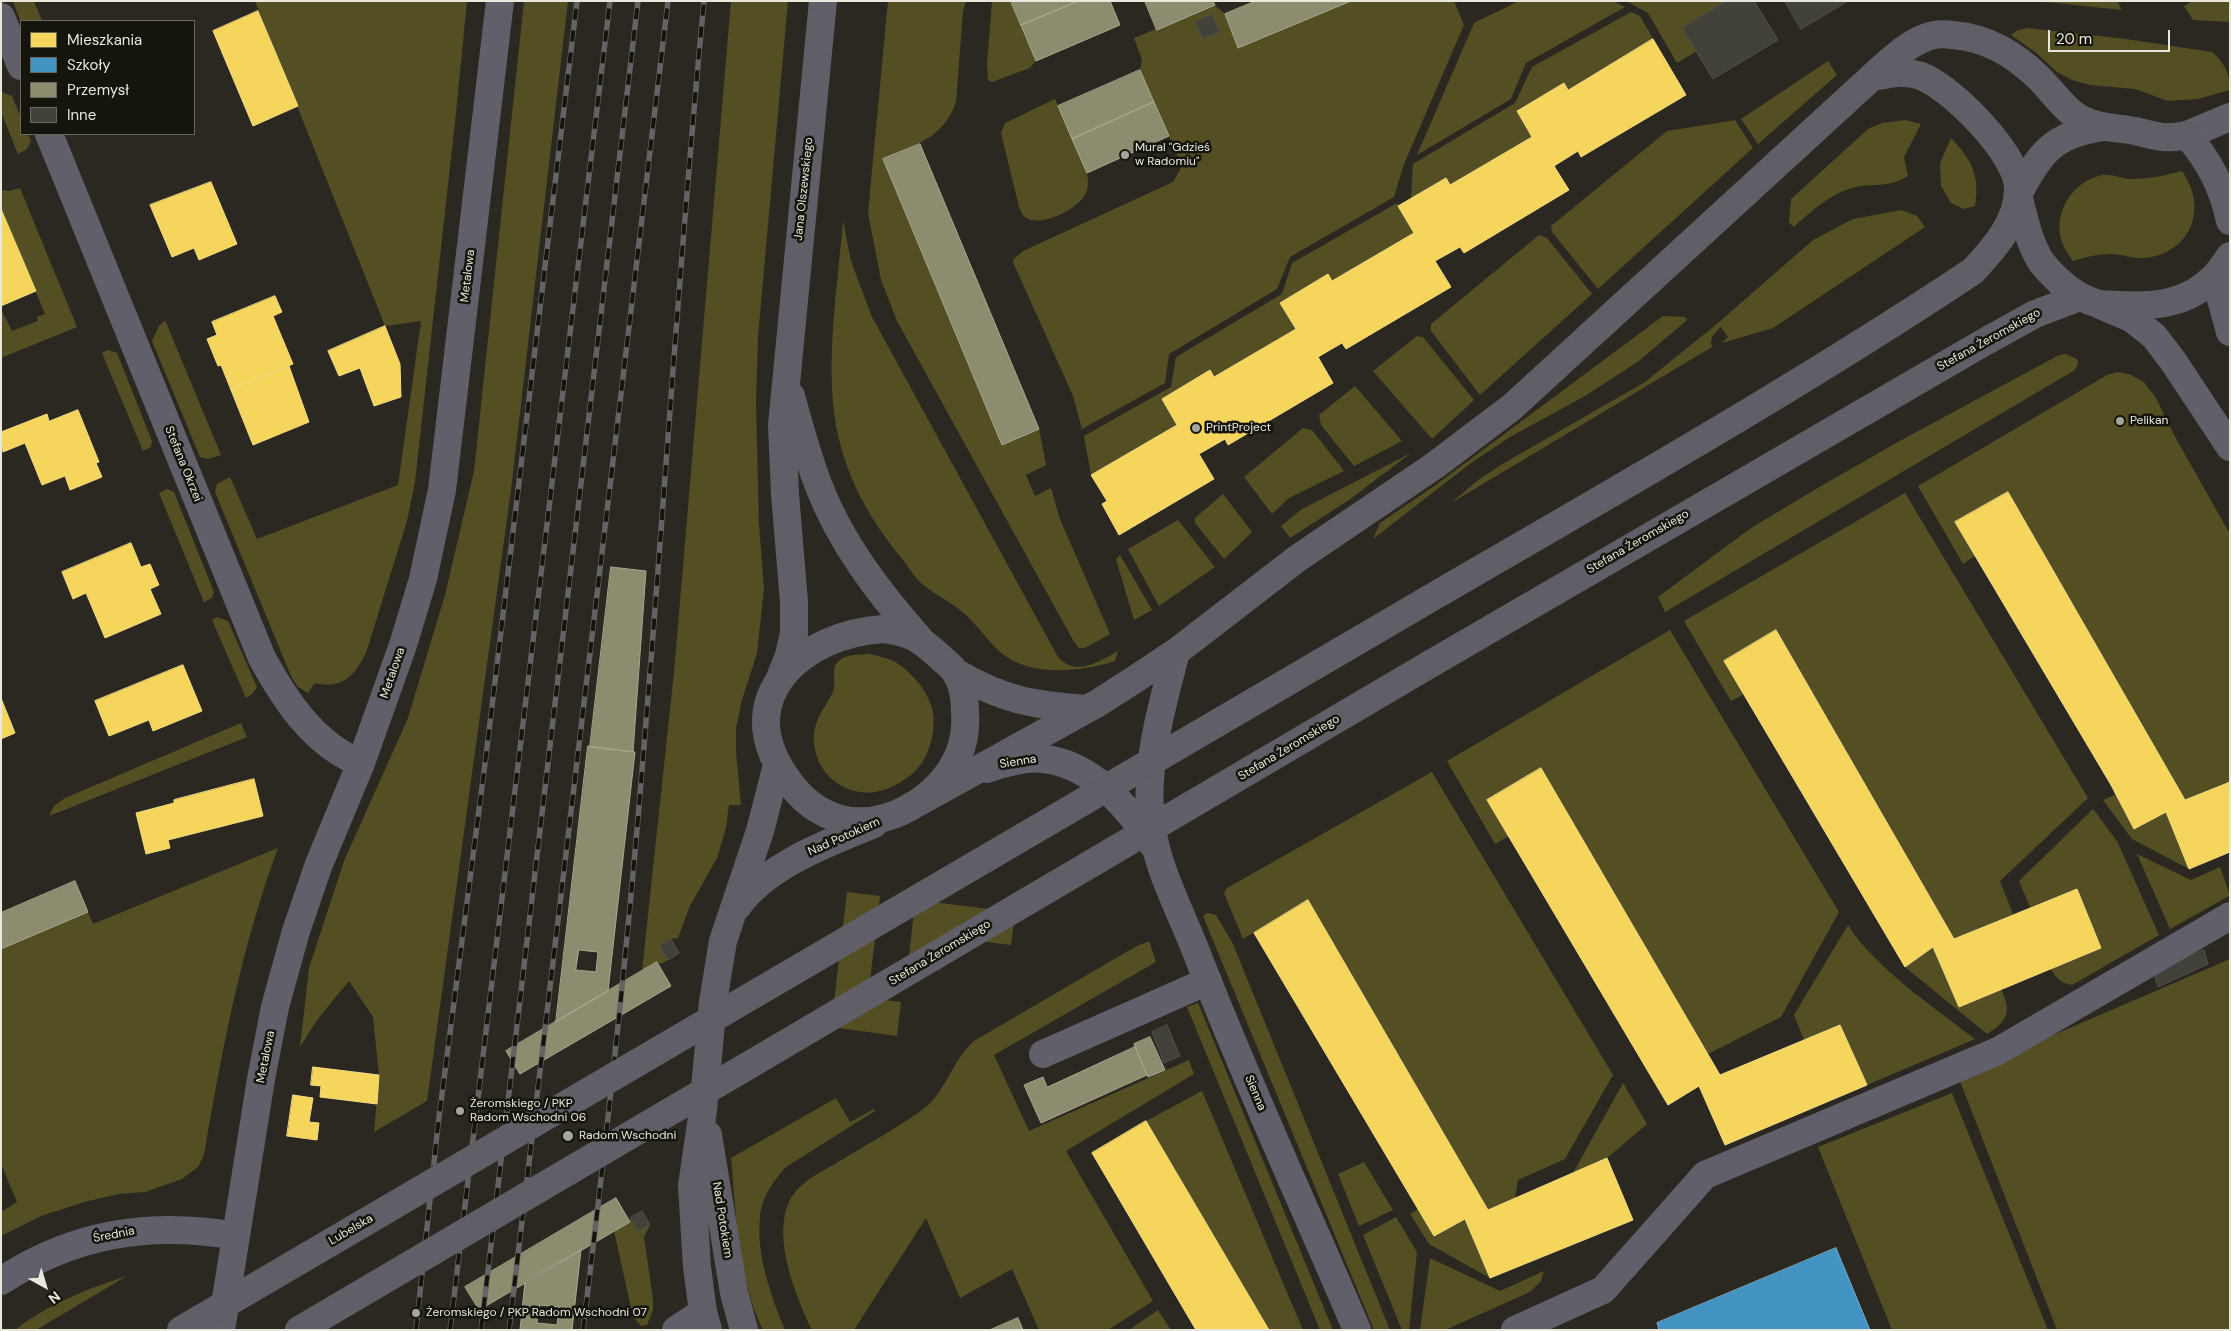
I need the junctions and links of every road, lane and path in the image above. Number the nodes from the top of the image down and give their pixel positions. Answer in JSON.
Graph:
{"nodes":[{"id":1,"x":500,"y":1,"type":"edge"},
{"id":2,"x":823,"y":1,"type":"edge"},
{"id":3,"x":1,"y":17,"type":"edge"},
{"id":4,"x":20,"y":64,"type":"edge"},
{"id":5,"x":1872,"y":77,"type":"junction"},
{"id":6,"x":2230,"y":118,"type":"edge"},
{"id":7,"x":2104,"y":127,"type":"junction"},
{"id":8,"x":49,"y":135,"type":"edge"},
{"id":9,"x":2187,"y":135,"type":"junction"},
{"id":10,"x":2018,"y":195,"type":"junction"},
{"id":11,"x":2230,"y":221,"type":"edge"},
{"id":12,"x":2222,"y":266,"type":"edge"},
{"id":13,"x":2089,"y":300,"type":"junction"},
{"id":14,"x":2230,"y":332,"type":"edge"},
{"id":15,"x":786,"y":377,"type":"junction"},
{"id":16,"x":2230,"y":447,"type":"edge"},
{"id":17,"x":918,"y":638,"type":"junction"},
{"id":18,"x":1176,"y":652,"type":"junction"},
{"id":19,"x":955,"y":672,"type":"junction"},
{"id":20,"x":780,"y":678,"type":"junction"},
{"id":21,"x":1087,"y":709,"type":"junction"},
{"id":22,"x":361,"y":762,"type":"junction"},
{"id":23,"x":777,"y":765,"type":"junction"},
{"id":24,"x":960,"y":779,"type":"junction"},
{"id":25,"x":897,"y":813,"type":"junction"},
{"id":26,"x":1158,"y":854,"type":"junction"},
{"id":27,"x":733,"y":912,"type":"junction"},
{"id":28,"x":2230,"y":916,"type":"edge"},
{"id":29,"x":1208,"y":981,"type":"junction"},
{"id":30,"x":1043,"y":1054,"type":"dead end"},
{"id":31,"x":703,"y":1110,"type":"junction"},
{"id":32,"x":236,"y":1236,"type":"junction"},
{"id":33,"x":1,"y":1281,"type":"edge"},
{"id":34,"x":706,"y":1321,"type":"edge"},
{"id":35,"x":181,"y":1330,"type":"edge"},
{"id":36,"x":221,"y":1330,"type":"edge"},
{"id":37,"x":298,"y":1330,"type":"edge"},
{"id":38,"x":676,"y":1330,"type":"edge"},
{"id":39,"x":744,"y":1330,"type":"edge"},
{"id":40,"x":1357,"y":1330,"type":"edge"},
{"id":41,"x":1515,"y":1330,"type":"edge"}],
"edges":[{"from":1,"to":22,"type":"street","name":"Metalowa"},
{"from":2,"to":15,"type":"main road","name":"Jana Olszewskiego"},
{"from":3,"to":4,"type":"street"},
{"from":5,"to":7,"type":"main road"},
{"from":5,"to":10,"type":"main road"},
{"from":5,"to":18,"type":"main road"},
{"from":6,"to":9,"type":"street"},
{"from":7,"to":9,"type":"main road"},
{"from":7,"to":10,"type":"main road"},
{"from":8,"to":22,"type":"street","name":"Stefana Okrzei"},
{"from":9,"to":11,"type":"main road"},
{"from":10,"to":13,"type":"main road"},
{"from":10,"to":35,"type":"main road","name":"Lubelska","bridge":true},
{"from":12,"to":13,"type":"main road","name":"Stefana Żeromskiego"},
{"from":12,"to":14,"type":"street"},
{"from":13,"to":16,"type":"street"},
{"from":13,"to":37,"type":"main road","name":"Stefana Żeromskiego","bridge":true},
{"from":15,"to":17,"type":"main road","name":"Jana Olszewskiego"},
{"from":15,"to":20,"type":"main road","name":"Jana Olszewskiego"},
{"from":17,"to":19,"type":"main road","name":"Jana Olszewskiego"},
{"from":17,"to":20,"type":"main road"},
{"from":18,"to":21,"type":"main road"},
{"from":18,"to":26,"type":"street","name":"Sienna"},
{"from":19,"to":21,"type":"main road"},
{"from":19,"to":25,"type":"main road"},
{"from":20,"to":23,"type":"main road","name":"Jana Olszewskiego"},
{"from":21,"to":24,"type":"main road"},
{"from":22,"to":32,"type":"street","name":"Metalowa"},
{"from":23,"to":25,"type":"main road","name":"Jana Olszewskiego"},
{"from":23,"to":27,"type":"main road","name":"Nad Potokiem"},
{"from":24,"to":25,"type":"main road"},
{"from":24,"to":26,"type":"street","name":"Sienna"},
{"from":25,"to":27,"type":"main road","name":"Nad Potokiem"},
{"from":26,"to":29,"type":"street","name":"Sienna"},
{"from":27,"to":31,"type":"main road","name":"Nad Potokiem"},
{"from":28,"to":41,"type":"street"},
{"from":29,"to":30,"type":"street"},
{"from":29,"to":40,"type":"street","name":"Sienna"},
{"from":31,"to":34,"type":"main road","name":"Nad Potokiem"},
{"from":31,"to":39,"type":"main road","name":"Nad Potokiem"},
{"from":32,"to":33,"type":"street","name":"Średnia"},
{"from":32,"to":36,"type":"street","name":"Metalowa"},
{"from":34,"to":38,"type":"street"}]}
